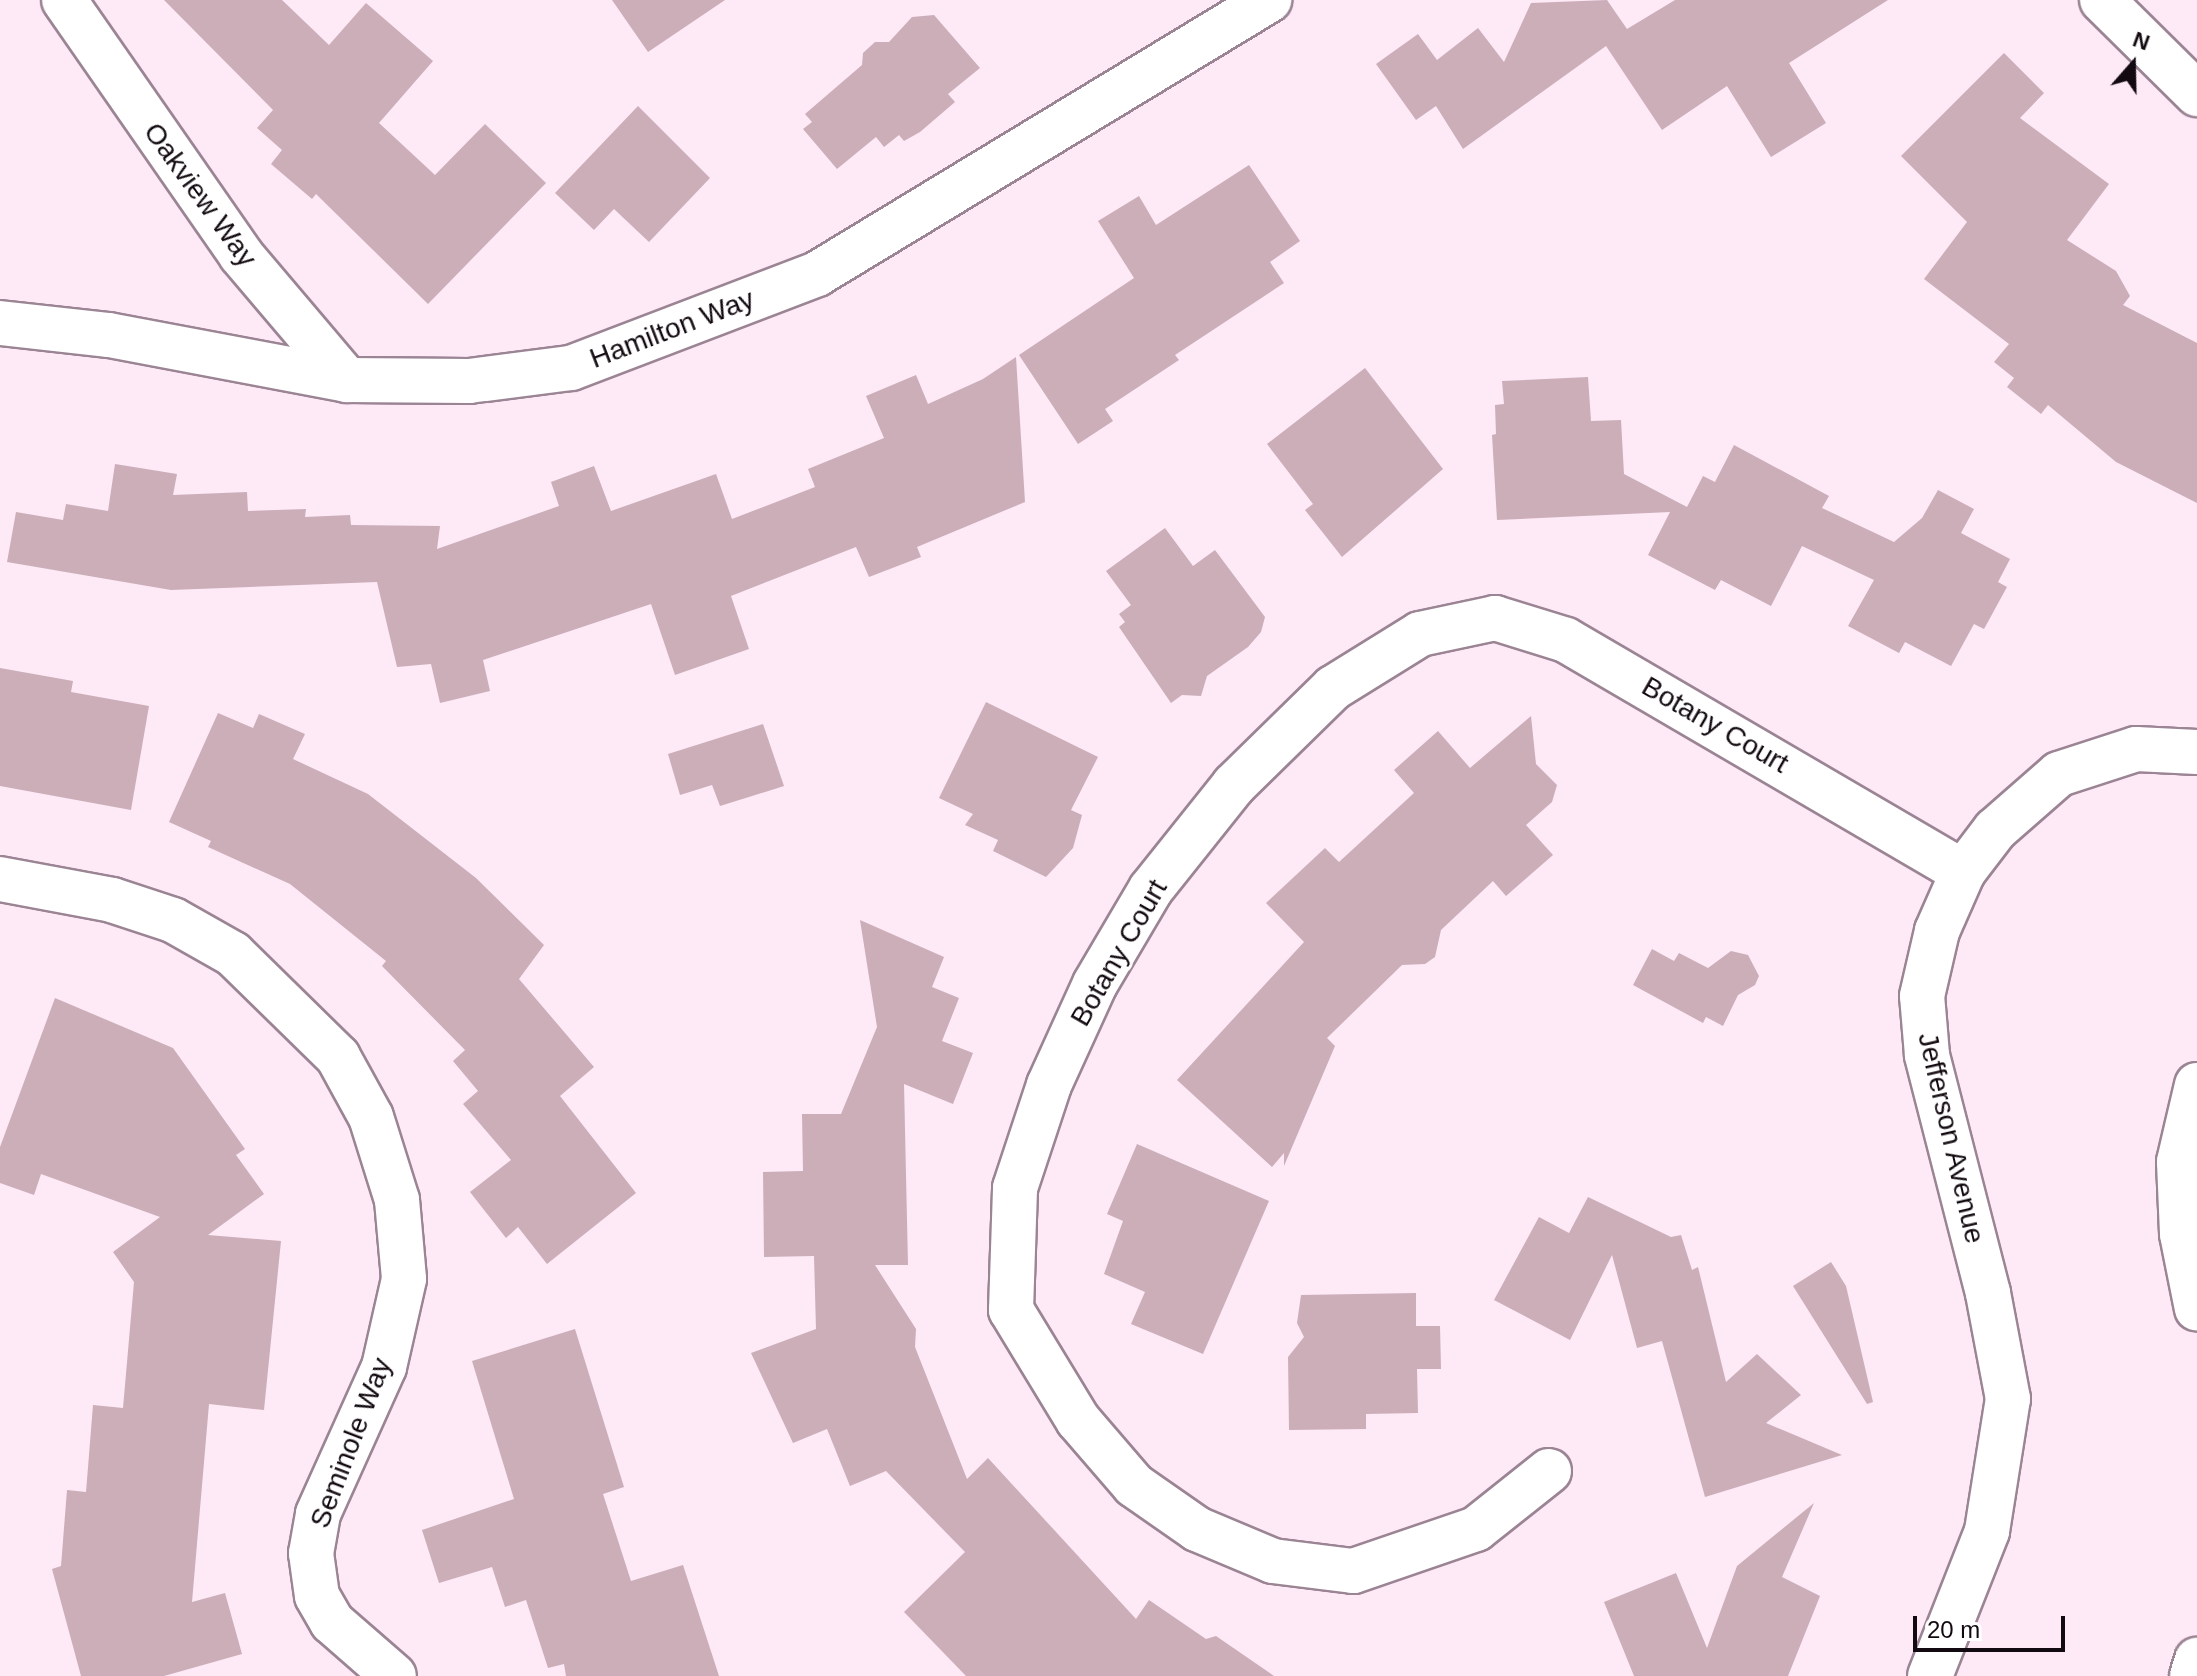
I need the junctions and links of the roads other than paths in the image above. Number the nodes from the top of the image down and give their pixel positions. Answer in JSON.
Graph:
{"nodes":[{"id":1,"x":64,"y":0,"type":"edge"},
{"id":2,"x":1269,"y":0,"type":"edge"},
{"id":3,"x":2102,"y":0,"type":"edge"},
{"id":4,"x":2197,"y":94,"type":"edge"},
{"id":5,"x":0,"y":323,"type":"edge"},
{"id":6,"x":347,"y":380,"type":"junction"},
{"id":7,"x":2197,"y":752,"type":"edge"},
{"id":8,"x":1963,"y":872,"type":"junction"},
{"id":9,"x":0,"y":879,"type":"edge"},
{"id":10,"x":2197,"y":1085,"type":"edge"},
{"id":11,"x":2197,"y":1309,"type":"edge"},
{"id":12,"x":1549,"y":1471,"type":"dead end"},
{"id":13,"x":2197,"y":1660,"type":"edge"},
{"id":14,"x":394,"y":1676,"type":"edge"},
{"id":15,"x":1930,"y":1676,"type":"edge"},
{"id":16,"x":2192,"y":1676,"type":"edge"}],
"edges":[{"from":1,"to":6,"type":"street","name":"Oakview Way"},
{"from":2,"to":6,"type":"street","name":"Hamilton Way"},
{"from":3,"to":4,"type":"street"},
{"from":5,"to":6,"type":"street","name":"Hamilton Way"},
{"from":7,"to":8,"type":"street","name":"Jefferson Avenue"},
{"from":8,"to":12,"type":"street","name":"Botany Court"},
{"from":8,"to":15,"type":"street","name":"Jefferson Avenue"},
{"from":9,"to":14,"type":"street","name":"Seminole Way"},
{"from":10,"to":11,"type":"street"},
{"from":13,"to":16,"type":"street"}]}
